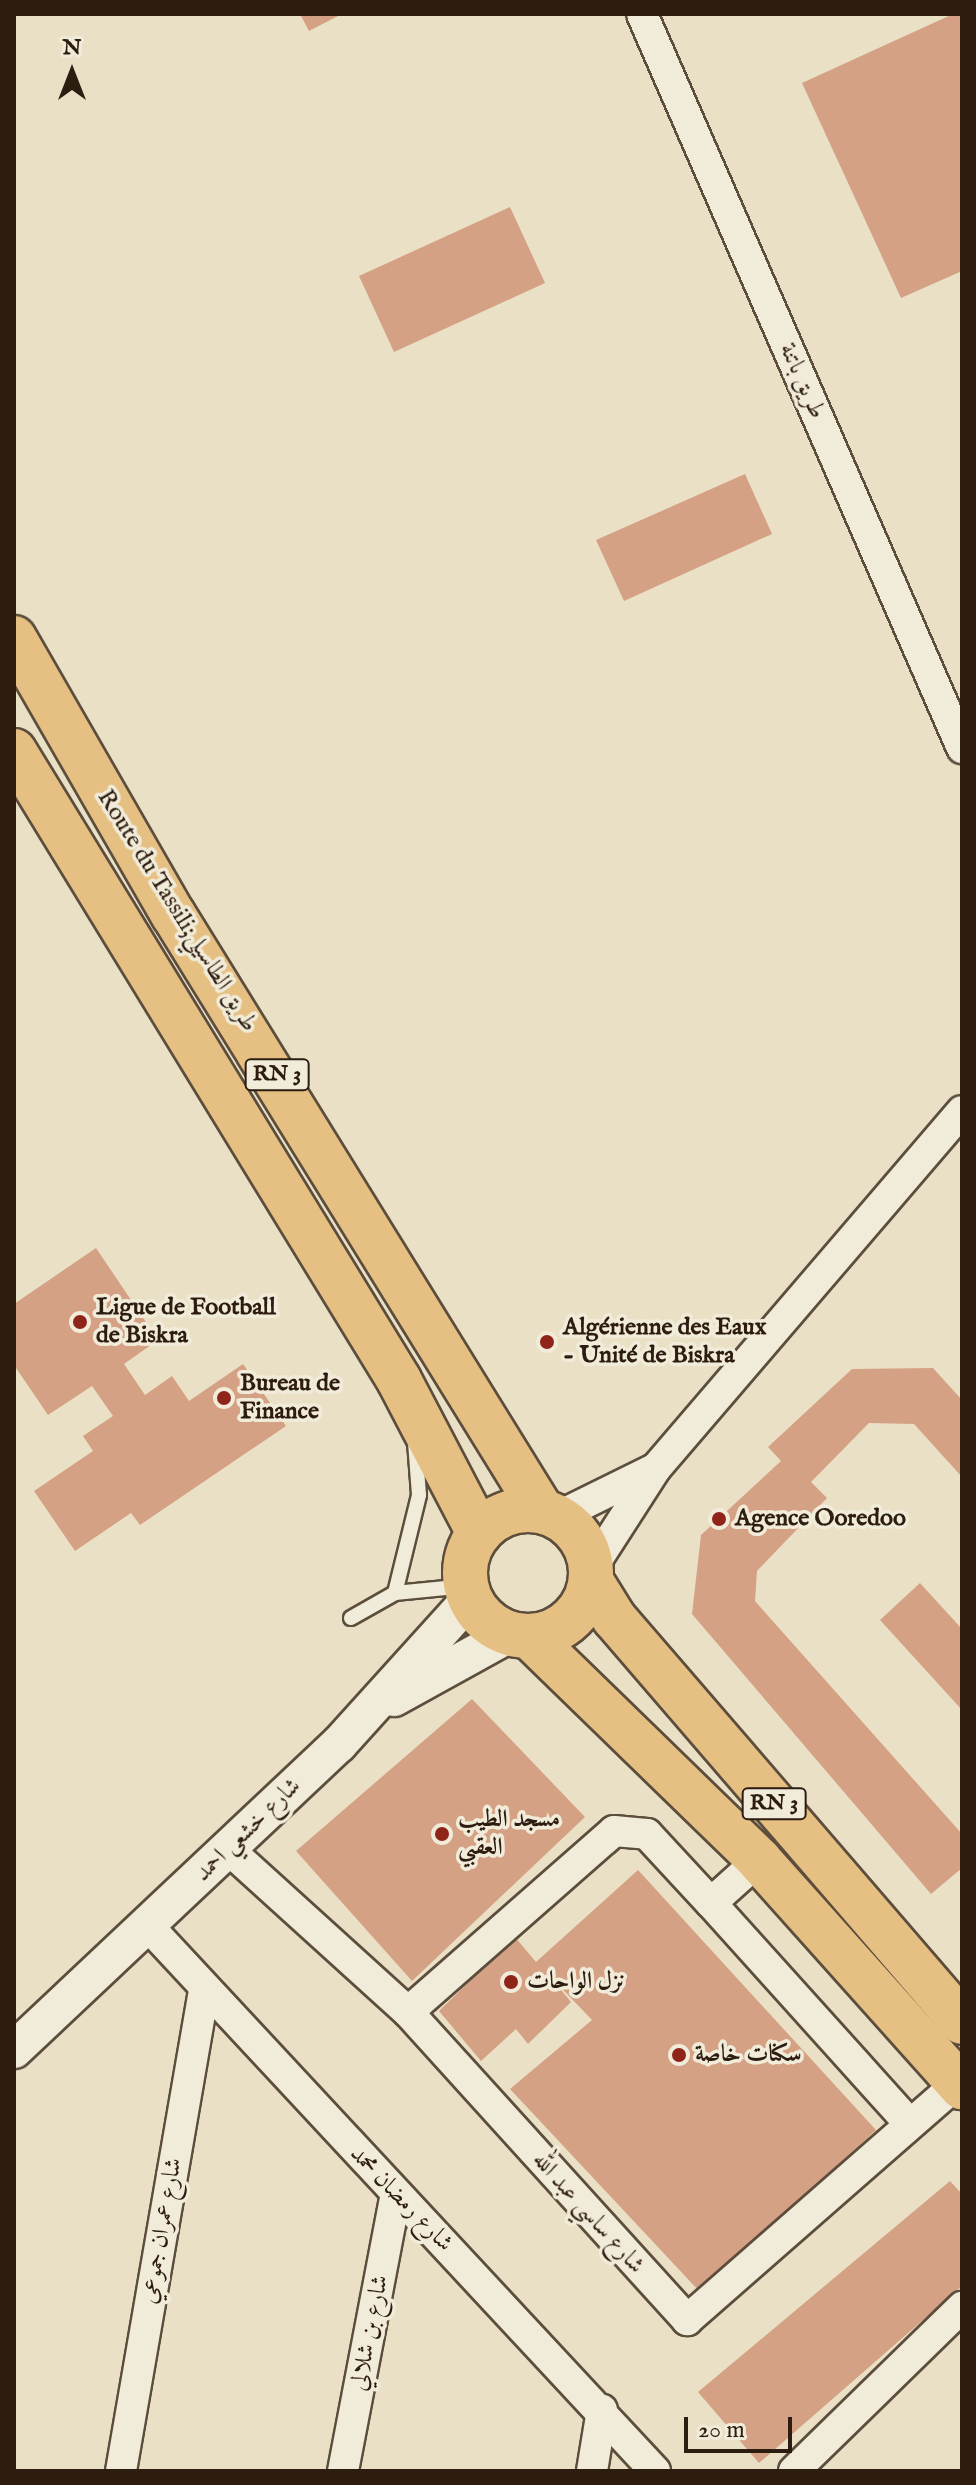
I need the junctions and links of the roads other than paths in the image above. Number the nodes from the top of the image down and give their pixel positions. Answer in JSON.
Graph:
{"nodes":[{"id":1,"x":642,"y":14,"type":"edge"},
{"id":2,"x":14,"y":638,"type":"edge"},
{"id":3,"x":962,"y":748,"type":"edge"},
{"id":4,"x":14,"y":751,"type":"edge"},
{"id":5,"x":257,"y":1041,"type":"junction"},
{"id":6,"x":207,"y":1073,"type":"junction"},
{"id":7,"x":280,"y":1081,"type":"junction"},
{"id":8,"x":962,"y":1111,"type":"edge"},
{"id":9,"x":232,"y":1114,"type":"junction"},
{"id":10,"x":399,"y":1380,"type":"junction"},
{"id":11,"x":656,"y":1468,"type":"junction"},
{"id":12,"x":550,"y":1514,"type":"junction"},
{"id":13,"x":479,"y":1533,"type":"junction"},
{"id":14,"x":592,"y":1573,"type":"junction"},
{"id":15,"x":468,"y":1592,"type":"junction"},
{"id":16,"x":395,"y":1593,"type":"junction"},
{"id":17,"x":351,"y":1618,"type":"dead end"},
{"id":18,"x":520,"y":1636,"type":"junction"},
{"id":19,"x":372,"y":1711,"type":"junction"},
{"id":20,"x":227,"y":1848,"type":"junction"},
{"id":21,"x":759,"y":1860,"type":"junction"},
{"id":22,"x":711,"y":1903,"type":"junction"},
{"id":23,"x":149,"y":1927,"type":"junction"},
{"id":24,"x":204,"y":1992,"type":"junction"},
{"id":25,"x":408,"y":2012,"type":"junction"},
{"id":26,"x":962,"y":2022,"type":"edge"},
{"id":27,"x":14,"y":2050,"type":"edge"},
{"id":28,"x":960,"y":2083,"type":"edge"},
{"id":29,"x":909,"y":2123,"type":"junction"},
{"id":30,"x":396,"y":2194,"type":"junction"},
{"id":31,"x":962,"y":2307,"type":"edge"},
{"id":32,"x":602,"y":2410,"type":"junction"},
{"id":33,"x":121,"y":2471,"type":"edge"},
{"id":34,"x":343,"y":2471,"type":"edge"},
{"id":35,"x":592,"y":2471,"type":"edge"},
{"id":36,"x":655,"y":2471,"type":"edge"},
{"id":37,"x":794,"y":2471,"type":"edge"}],
"edges":[{"from":1,"to":3,"type":"street","name":"طريق باتنة"},
{"from":2,"to":5,"type":"main road","name":"Route du Tassili;طريق الطاسيلي","number":"RN 3"},
{"from":4,"to":6,"type":"main road","number":"RN 3"},
{"from":5,"to":6,"type":"main road"},
{"from":5,"to":7,"type":"main road","name":"Route du Tassili;طريق الطاسيلي","number":"RN 3"},
{"from":6,"to":9,"type":"main road","number":"RN 3"},
{"from":7,"to":9,"type":"main road"},
{"from":7,"to":12,"type":"main road","name":"Route du Tassili;طريق الطاسيلي","number":"RN 3"},
{"from":8,"to":11,"type":"street"},
{"from":9,"to":10,"type":"main road","number":"RN 3"},
{"from":10,"to":13,"type":"main road","number":"RN 3"},
{"from":10,"to":16,"type":"lane"},
{"from":11,"to":12,"type":"street"},
{"from":11,"to":14,"type":"street"},
{"from":12,"to":13,"type":"main road"},
{"from":12,"to":14,"type":"main road"},
{"from":13,"to":15,"type":"main road"},
{"from":14,"to":18,"type":"main road"},
{"from":14,"to":26,"type":"main road","number":"RN 3"},
{"from":15,"to":16,"type":"lane"},
{"from":15,"to":18,"type":"main road"},
{"from":15,"to":19,"type":"street","name":"شارع خشعي احمد"},
{"from":16,"to":17,"type":"lane"},
{"from":18,"to":19,"type":"street"},
{"from":18,"to":21,"type":"main road","number":"RN 3"},
{"from":19,"to":20,"type":"street","name":"شارع خشعي احمد"},
{"from":20,"to":23,"type":"street","name":"شارع خشعي احمد"},
{"from":20,"to":25,"type":"street","name":"شارع ساسي عبد الله"},
{"from":21,"to":22,"type":"street"},
{"from":21,"to":28,"type":"main road","number":"RN 3"},
{"from":22,"to":25,"type":"street"},
{"from":22,"to":29,"type":"street"},
{"from":23,"to":24,"type":"street","name":"شارع رمضان محمد"},
{"from":23,"to":27,"type":"street","name":"شارع خشعي احمد"},
{"from":24,"to":30,"type":"street","name":"شارع رمضان محمد"},
{"from":24,"to":33,"type":"street","name":"شارع عمران جموعي"},
{"from":25,"to":29,"type":"street","name":"شارع ساسي عبد الله"},
{"from":28,"to":29,"type":"street","name":"شارع ساسي عبد الله"},
{"from":30,"to":32,"type":"street","name":"شارع رمضان محمد"},
{"from":30,"to":34,"type":"street","name":"شارع بن شلالي"},
{"from":31,"to":37,"type":"street"},
{"from":32,"to":35,"type":"street"},
{"from":32,"to":36,"type":"street","name":"شارع رمضان محمد"}]}
